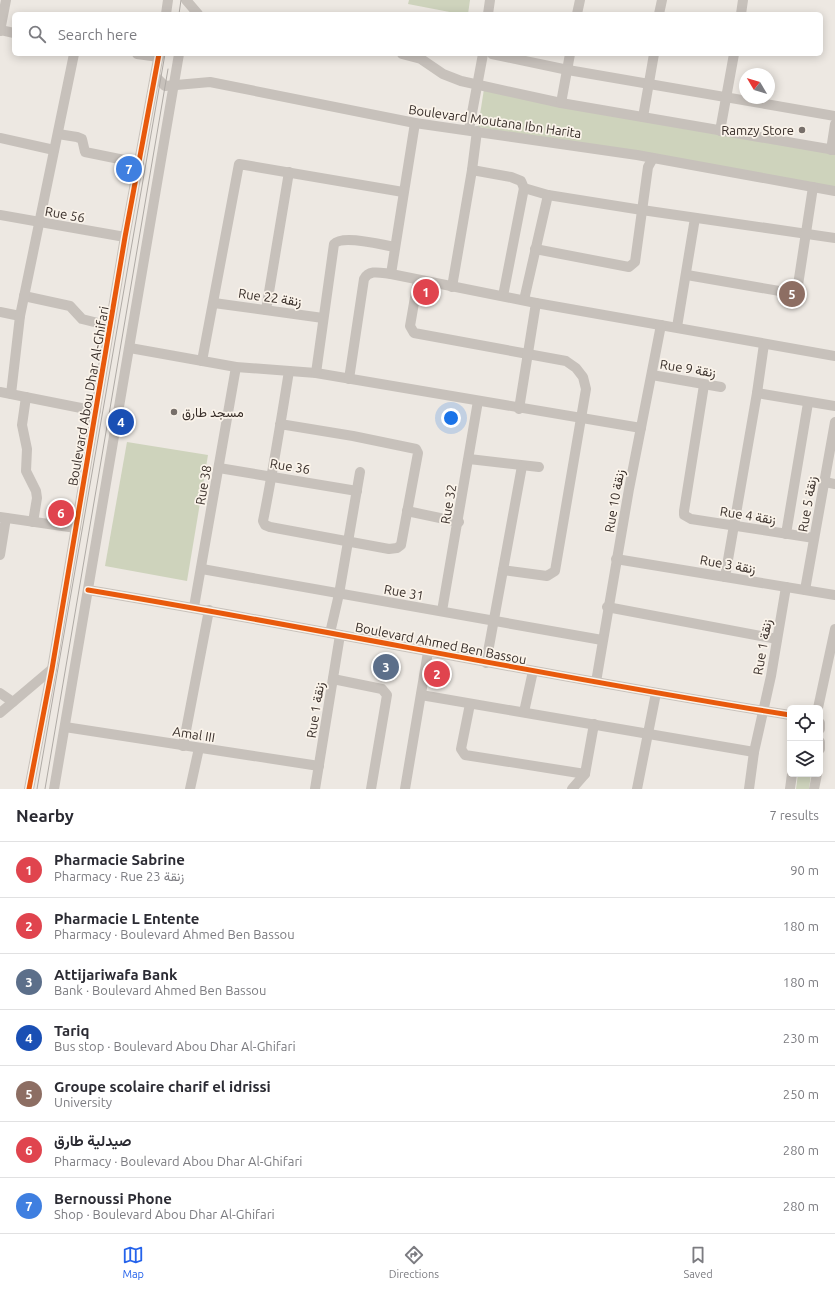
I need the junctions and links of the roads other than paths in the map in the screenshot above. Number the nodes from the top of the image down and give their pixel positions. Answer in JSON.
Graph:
{"nodes":[{"id":1,"x":6,"y":0,"type":"edge"},
{"id":2,"x":168,"y":0,"type":"edge"},
{"id":3,"x":186,"y":0,"type":"edge"},
{"id":4,"x":490,"y":0,"type":"edge"},
{"id":5,"x":580,"y":0,"type":"edge"},
{"id":6,"x":662,"y":0,"type":"edge"},
{"id":7,"x":744,"y":0,"type":"edge"},
{"id":8,"x":166,"y":12,"type":"edge"},
{"id":9,"x":184,"y":12,"type":"edge"},
{"id":10,"x":196,"y":12,"type":"edge"},
{"id":11,"x":488,"y":12,"type":"edge"},
{"id":12,"x":577,"y":12,"type":"edge"},
{"id":13,"x":659,"y":12,"type":"edge"},
{"id":14,"x":741,"y":12,"type":"edge"},
{"id":15,"x":0,"y":30,"type":"edge"},
{"id":16,"x":12,"y":32,"type":"edge"},
{"id":17,"x":74,"y":56,"type":"edge"},
{"id":18,"x":159,"y":56,"type":"edge"},
{"id":19,"x":179,"y":56,"type":"edge"},
{"id":20,"x":408,"y":56,"type":"edge"},
{"id":21,"x":483,"y":56,"type":"edge"},
{"id":22,"x":502,"y":56,"type":"edge"},
{"id":23,"x":570,"y":56,"type":"edge"},
{"id":24,"x":654,"y":56,"type":"edge"},
{"id":25,"x":734,"y":56,"type":"edge"},
{"id":26,"x":568,"y":70,"type":"junction"},
{"id":27,"x":155,"y":76,"type":"junction"},
{"id":28,"x":650,"y":83,"type":"junction"},
{"id":29,"x":476,"y":84,"type":"junction"},
{"id":30,"x":175,"y":86,"type":"junction"},
{"id":31,"x":726,"y":98,"type":"junction"},
{"id":32,"x":561,"y":103,"type":"junction"},
{"id":33,"x":643,"y":116,"type":"junction"},
{"id":34,"x":835,"y":116,"type":"edge"},
{"id":35,"x":415,"y":123,"type":"junction"},
{"id":36,"x":835,"y":124,"type":"edge"},
{"id":37,"x":473,"y":130,"type":"junction"},
{"id":38,"x":720,"y":131,"type":"junction"},
{"id":39,"x":58,"y":134,"type":"junction"},
{"id":40,"x":0,"y":138,"type":"edge"},
{"id":41,"x":54,"y":150,"type":"junction"},
{"id":42,"x":833,"y":150,"type":"edge"},
{"id":43,"x":653,"y":158,"type":"junction"},
{"id":44,"x":139,"y":163,"type":"junction"},
{"id":45,"x":472,"y":170,"type":"junction"},
{"id":46,"x":289,"y":172,"type":"junction"},
{"id":47,"x":813,"y":187,"type":"junction"},
{"id":48,"x":524,"y":188,"type":"junction"},
{"id":49,"x":835,"y":191,"type":"edge"},
{"id":50,"x":403,"y":192,"type":"junction"},
{"id":51,"x":548,"y":195,"type":"junction"},
{"id":52,"x":642,"y":210,"type":"junction"},
{"id":53,"x":0,"y":215,"type":"edge"},
{"id":54,"x":695,"y":218,"type":"junction"},
{"id":55,"x":40,"y":223,"type":"junction"},
{"id":56,"x":805,"y":233,"type":"junction"},
{"id":57,"x":125,"y":237,"type":"junction"},
{"id":58,"x":835,"y":238,"type":"edge"},
{"id":59,"x":395,"y":247,"type":"junction"},
{"id":60,"x":535,"y":249,"type":"junction"},
{"id":61,"x":391,"y":274,"type":"junction"},
{"id":62,"x":687,"y":275,"type":"junction"},
{"id":63,"x":418,"y":280,"type":"junction"},
{"id":64,"x":452,"y":287,"type":"junction"},
{"id":65,"x":24,"y":296,"type":"junction"},
{"id":66,"x":503,"y":296,"type":"junction"},
{"id":67,"x":524,"y":300,"type":"junction"},
{"id":68,"x":214,"y":303,"type":"junction"},
{"id":69,"x":536,"y":303,"type":"junction"},
{"id":70,"x":266,"y":310,"type":"junction"},
{"id":71,"x":0,"y":312,"type":"edge"},
{"id":72,"x":20,"y":316,"type":"junction"},
{"id":73,"x":323,"y":318,"type":"junction"},
{"id":74,"x":661,"y":325,"type":"junction"},
{"id":75,"x":110,"y":326,"type":"junction"},
{"id":76,"x":677,"y":327,"type":"junction"},
{"id":77,"x":764,"y":344,"type":"junction"},
{"id":78,"x":130,"y":348,"type":"junction"},
{"id":79,"x":528,"y":354,"type":"junction"},
{"id":80,"x":835,"y":356,"type":"edge"},
{"id":81,"x":202,"y":361,"type":"junction"},
{"id":82,"x":236,"y":367,"type":"junction"},
{"id":83,"x":289,"y":371,"type":"junction"},
{"id":84,"x":316,"y":372,"type":"junction"},
{"id":85,"x":652,"y":375,"type":"junction"},
{"id":86,"x":349,"y":379,"type":"junction"},
{"id":87,"x":704,"y":385,"type":"junction"},
{"id":88,"x":721,"y":387,"type":"dead end"},
{"id":89,"x":0,"y":392,"type":"edge"},
{"id":90,"x":757,"y":393,"type":"junction"},
{"id":91,"x":11,"y":394,"type":"junction"},
{"id":92,"x":26,"y":397,"type":"junction"},
{"id":93,"x":478,"y":401,"type":"junction"},
{"id":94,"x":808,"y":403,"type":"junction"},
{"id":95,"x":835,"y":406,"type":"edge"},
{"id":96,"x":520,"y":409,"type":"junction"},
{"id":97,"x":96,"y":411,"type":"junction"},
{"id":98,"x":582,"y":419,"type":"junction"},
{"id":99,"x":835,"y":422,"type":"edge"},
{"id":100,"x":280,"y":424,"type":"junction"},
{"id":101,"x":641,"y":428,"type":"junction"},
{"id":102,"x":469,"y":459,"type":"junction"},
{"id":103,"x":522,"y":466,"type":"junction"},
{"id":104,"x":539,"y":467,"type":"dead end"},
{"id":105,"x":219,"y":468,"type":"junction"},
{"id":106,"x":360,"y":472,"type":"dead end"},
{"id":107,"x":272,"y":477,"type":"junction"},
{"id":108,"x":825,"y":482,"type":"junction"},
{"id":109,"x":835,"y":484,"type":"edge"},
{"id":110,"x":357,"y":491,"type":"junction"},
{"id":111,"x":407,"y":511,"type":"junction"},
{"id":112,"x":3,"y":518,"type":"edge"},
{"id":113,"x":33,"y":522,"type":"junction"},
{"id":114,"x":459,"y":522,"type":"junction"},
{"id":115,"x":735,"y":526,"type":"junction"},
{"id":116,"x":76,"y":528,"type":"junction"},
{"id":117,"x":786,"y":534,"type":"junction"},
{"id":118,"x":814,"y":538,"type":"junction"},
{"id":119,"x":347,"y":542,"type":"junction"},
{"id":120,"x":0,"y":555,"type":"edge"},
{"id":121,"x":616,"y":558,"type":"junction"},
{"id":122,"x":202,"y":569,"type":"junction"},
{"id":123,"x":503,"y":570,"type":"junction"},
{"id":124,"x":725,"y":577,"type":"junction"},
{"id":125,"x":786,"y":587,"type":"junction"},
{"id":126,"x":88,"y":590,"type":"junction"},
{"id":127,"x":805,"y":590,"type":"junction"},
{"id":128,"x":339,"y":594,"type":"junction"},
{"id":129,"x":835,"y":595,"type":"edge"},
{"id":130,"x":194,"y":607,"type":"junction"},
{"id":131,"x":607,"y":607,"type":"junction"},
{"id":132,"x":209,"y":610,"type":"junction"},
{"id":133,"x":442,"y":611,"type":"junction"},
{"id":134,"x":493,"y":619,"type":"junction"},
{"id":135,"x":835,"y":629,"type":"edge"},
{"id":136,"x":330,"y":633,"type":"junction"},
{"id":137,"x":340,"y":635,"type":"junction"},
{"id":138,"x":777,"y":639,"type":"junction"},
{"id":139,"x":602,"y":640,"type":"junction"},
{"id":140,"x":428,"y":652,"type":"junction"},
{"id":141,"x":832,"y":658,"type":"edge"},
{"id":142,"x":486,"y":663,"type":"junction"},
{"id":143,"x":52,"y":669,"type":"junction"},
{"id":144,"x":533,"y":671,"type":"junction"},
{"id":145,"x":333,"y":679,"type":"junction"},
{"id":146,"x":596,"y":682,"type":"junction"},
{"id":147,"x":0,"y":693,"type":"edge"},
{"id":148,"x":656,"y":693,"type":"junction"},
{"id":149,"x":421,"y":695,"type":"junction"},
{"id":150,"x":13,"y":702,"type":"junction"},
{"id":151,"x":470,"y":704,"type":"junction"},
{"id":152,"x":819,"y":705,"type":"edge"},
{"id":153,"x":763,"y":711,"type":"junction"},
{"id":154,"x":524,"y":712,"type":"junction"},
{"id":155,"x":0,"y":713,"type":"edge"},
{"id":156,"x":787,"y":715,"type":"edge"},
{"id":157,"x":594,"y":724,"type":"junction"},
{"id":158,"x":65,"y":727,"type":"junction"},
{"id":159,"x":648,"y":734,"type":"junction"},
{"id":160,"x":183,"y":746,"type":"junction"},
{"id":161,"x":199,"y":748,"type":"junction"},
{"id":162,"x":754,"y":752,"type":"junction"},
{"id":163,"x":319,"y":766,"type":"junction"},
{"id":164,"x":585,"y":774,"type":"junction"},
{"id":165,"x":792,"y":777,"type":"edge"},
{"id":166,"x":816,"y":777,"type":"edge"},
{"id":167,"x":640,"y":787,"type":"edge"},
{"id":168,"x":29,"y":789,"type":"edge"},
{"id":169,"x":54,"y":789,"type":"edge"},
{"id":170,"x":190,"y":789,"type":"edge"},
{"id":171,"x":315,"y":789,"type":"edge"},
{"id":172,"x":370,"y":789,"type":"edge"},
{"id":173,"x":404,"y":789,"type":"edge"},
{"id":174,"x":572,"y":789,"type":"edge"},
{"id":175,"x":749,"y":789,"type":"edge"},
{"id":176,"x":790,"y":789,"type":"edge"},
{"id":177,"x":814,"y":789,"type":"edge"}],
"edges":[{"from":1,"to":15,"type":"street"},
{"from":2,"to":8,"type":"street"},
{"from":3,"to":9,"type":"street"},
{"from":3,"to":10,"type":"street"},
{"from":4,"to":11,"type":"street"},
{"from":5,"to":12,"type":"street"},
{"from":6,"to":13,"type":"street"},
{"from":7,"to":14,"type":"street"},
{"from":15,"to":16,"type":"street"},
{"from":17,"to":39,"type":"street"},
{"from":18,"to":27,"type":"street","name":"Boulevard Abou Dhar Al-Ghifari"},
{"from":19,"to":30,"type":"street"},
{"from":20,"to":29,"type":"street","name":"Boulevard Moutana Ibn Harita"},
{"from":21,"to":29,"type":"street"},
{"from":22,"to":26,"type":"street"},
{"from":23,"to":26,"type":"street"},
{"from":24,"to":28,"type":"street"},
{"from":25,"to":31,"type":"street"},
{"from":26,"to":28,"type":"street"},
{"from":26,"to":32,"type":"street"},
{"from":27,"to":30,"type":"street","name":"Boulevard Moutana Ibn Harita"},
{"from":27,"to":44,"type":"street","name":"Boulevard Abou Dhar Al-Ghifari"},
{"from":28,"to":31,"type":"street"},
{"from":28,"to":33,"type":"street"},
{"from":29,"to":32,"type":"street","name":"Boulevard Moutana Ibn Harita"},
{"from":29,"to":37,"type":"street"},
{"from":30,"to":35,"type":"street","name":"Boulevard Moutana Ibn Harita"},
{"from":30,"to":78,"type":"street"},
{"from":31,"to":34,"type":"street"},
{"from":31,"to":38,"type":"street"},
{"from":32,"to":33,"type":"street","name":"Boulevard Moutana Ibn Harita"},
{"from":33,"to":38,"type":"street","name":"Boulevard Moutana Ibn Harita"},
{"from":35,"to":37,"type":"street","name":"Boulevard Moutana Ibn Harita"},
{"from":35,"to":50,"type":"street"},
{"from":36,"to":42,"type":"street"},
{"from":37,"to":43,"type":"street","name":"Boulevard Moutana Ibn Harita"},
{"from":37,"to":45,"type":"street"},
{"from":38,"to":42,"type":"street","name":"Boulevard Moutana Ibn Harita"},
{"from":39,"to":41,"type":"street"},
{"from":39,"to":44,"type":"street"},
{"from":40,"to":41,"type":"street"},
{"from":41,"to":55,"type":"street"},
{"from":43,"to":47,"type":"street","name":"Boulevard Moutana Ibn Harita"},
{"from":43,"to":52,"type":"street"},
{"from":44,"to":57,"type":"street","name":"Boulevard Abou Dhar Al-Ghifari"},
{"from":45,"to":48,"type":"street"},
{"from":45,"to":64,"type":"street"},
{"from":46,"to":50,"type":"street"},
{"from":46,"to":68,"type":"street"},
{"from":46,"to":70,"type":"street"},
{"from":47,"to":49,"type":"street","name":"Boulevard Moutana Ibn Harita"},
{"from":47,"to":56,"type":"street"},
{"from":48,"to":51,"type":"street"},
{"from":48,"to":66,"type":"street"},
{"from":50,"to":59,"type":"street"},
{"from":51,"to":52,"type":"street"},
{"from":51,"to":60,"type":"street"},
{"from":52,"to":54,"type":"street"},
{"from":52,"to":60,"type":"street"},
{"from":53,"to":55,"type":"street","name":"Rue 56"},
{"from":54,"to":56,"type":"street"},
{"from":54,"to":62,"type":"street"},
{"from":55,"to":57,"type":"street","name":"Rue 56"},
{"from":55,"to":65,"type":"street"},
{"from":56,"to":58,"type":"street"},
{"from":56,"to":62,"type":"street"},
{"from":57,"to":75,"type":"street","name":"Boulevard Abou Dhar Al-Ghifari"},
{"from":59,"to":61,"type":"street"},
{"from":59,"to":73,"type":"street"},
{"from":60,"to":67,"type":"street"},
{"from":61,"to":63,"type":"street"},
{"from":61,"to":86,"type":"street"},
{"from":62,"to":76,"type":"street"},
{"from":63,"to":64,"type":"street"},
{"from":63,"to":79,"type":"street"},
{"from":64,"to":66,"type":"street"},
{"from":65,"to":72,"type":"street"},
{"from":65,"to":75,"type":"street"},
{"from":66,"to":67,"type":"street"},
{"from":67,"to":69,"type":"street"},
{"from":68,"to":70,"type":"street","name":"Rue 22 زنقة"},
{"from":68,"to":81,"type":"street"},
{"from":69,"to":74,"type":"street"},
{"from":69,"to":79,"type":"street"},
{"from":70,"to":73,"type":"street","name":"Rue 22 زنقة"},
{"from":71,"to":72,"type":"street"},
{"from":72,"to":91,"type":"street"},
{"from":73,"to":84,"type":"street"},
{"from":74,"to":76,"type":"street"},
{"from":74,"to":85,"type":"street","name":"Rue 10 زنقة"},
{"from":75,"to":97,"type":"street","name":"Boulevard Abou Dhar Al-Ghifari"},
{"from":76,"to":77,"type":"street"},
{"from":77,"to":80,"type":"street"},
{"from":77,"to":90,"type":"street"},
{"from":78,"to":81,"type":"street"},
{"from":78,"to":126,"type":"street"},
{"from":79,"to":96,"type":"street"},
{"from":79,"to":98,"type":"street"},
{"from":81,"to":82,"type":"street"},
{"from":82,"to":83,"type":"street"},
{"from":82,"to":105,"type":"street","name":"Rue 38"},
{"from":83,"to":84,"type":"street"},
{"from":83,"to":100,"type":"street"},
{"from":84,"to":86,"type":"street"},
{"from":85,"to":87,"type":"street","name":"Rue 9 زنقة"},
{"from":85,"to":101,"type":"street","name":"Rue 10 زنقة"},
{"from":86,"to":93,"type":"street"},
{"from":87,"to":88,"type":"street","name":"Rue 9 زنقة"},
{"from":87,"to":115,"type":"street","name":"Rue 4 زنقة"},
{"from":89,"to":91,"type":"street"},
{"from":90,"to":94,"type":"street"},
{"from":90,"to":115,"type":"street"},
{"from":91,"to":92,"type":"street"},
{"from":92,"to":97,"type":"street"},
{"from":92,"to":113,"type":"street"},
{"from":93,"to":96,"type":"street"},
{"from":93,"to":102,"type":"street","name":"Rue 32"},
{"from":94,"to":95,"type":"street"},
{"from":94,"to":117,"type":"street"},
{"from":96,"to":98,"type":"street"},
{"from":97,"to":116,"type":"street","name":"Boulevard Abou Dhar Al-Ghifari"},
{"from":98,"to":101,"type":"street"},
{"from":98,"to":123,"type":"street"},
{"from":99,"to":108,"type":"street","name":"Rue 5 زنقة"},
{"from":100,"to":107,"type":"street"},
{"from":100,"to":111,"type":"street"},
{"from":101,"to":121,"type":"street","name":"Rue 10 زنقة"},
{"from":102,"to":103,"type":"street"},
{"from":102,"to":114,"type":"street","name":"Rue 32"},
{"from":103,"to":104,"type":"street"},
{"from":103,"to":123,"type":"street"},
{"from":105,"to":107,"type":"street","name":"Rue 36"},
{"from":105,"to":122,"type":"street","name":"Rue 38"},
{"from":106,"to":110,"type":"street"},
{"from":107,"to":110,"type":"street","name":"Rue 36"},
{"from":107,"to":119,"type":"street"},
{"from":108,"to":109,"type":"street"},
{"from":108,"to":118,"type":"street","name":"Rue 5 زنقة"},
{"from":110,"to":119,"type":"street"},
{"from":111,"to":114,"type":"street"},
{"from":111,"to":119,"type":"street"},
{"from":112,"to":113,"type":"street"},
{"from":112,"to":120,"type":"street"},
{"from":113,"to":116,"type":"street"},
{"from":114,"to":133,"type":"street","name":"Rue 32"},
{"from":115,"to":117,"type":"street","name":"Rue 4 زنقة"},
{"from":115,"to":124,"type":"street"},
{"from":116,"to":143,"type":"street","name":"Boulevard Abou Dhar Al-Ghifari"},
{"from":117,"to":118,"type":"street","name":"Rue 4 زنقة"},
{"from":118,"to":127,"type":"street","name":"Rue 5 زنقة"},
{"from":119,"to":128,"type":"street"},
{"from":121,"to":124,"type":"street","name":"Rue 3 زنقة"},
{"from":121,"to":131,"type":"street","name":"Rue 10 زنقة"},
{"from":122,"to":128,"type":"street","name":"Rue 31"},
{"from":122,"to":130,"type":"street","name":"Rue 38"},
{"from":123,"to":134,"type":"street"},
{"from":124,"to":125,"type":"street","name":"Rue 3 زنقة"},
{"from":125,"to":127,"type":"street","name":"Rue 3 زنقة"},
{"from":125,"to":138,"type":"street","name":"Rue 1 زنقة"},
{"from":126,"to":130,"type":"street","name":"Boulevard Ahmed Ben Bassou"},
{"from":126,"to":158,"type":"street"},
{"from":127,"to":129,"type":"street","name":"Rue 3 زنقة"},
{"from":128,"to":133,"type":"street","name":"Rue 31"},
{"from":128,"to":136,"type":"street"},
{"from":130,"to":132,"type":"street","name":"Boulevard Ahmed Ben Bassou"},
{"from":131,"to":138,"type":"street"},
{"from":131,"to":139,"type":"street","name":"Rue 10 زنقة"},
{"from":132,"to":136,"type":"street","name":"Boulevard Ahmed Ben Bassou"},
{"from":132,"to":160,"type":"street"},
{"from":133,"to":134,"type":"street","name":"Rue 31"},
{"from":134,"to":139,"type":"street","name":"Rue 31"},
{"from":134,"to":142,"type":"street"},
{"from":135,"to":141,"type":"street"},
{"from":136,"to":137,"type":"street","name":"Boulevard Ahmed Ben Bassou"},
{"from":137,"to":140,"type":"street","name":"Boulevard Ahmed Ben Bassou"},
{"from":137,"to":145,"type":"street","name":"Rue 1 زنقة"},
{"from":138,"to":153,"type":"street","name":"Rue 1 زنقة"},
{"from":139,"to":146,"type":"street","name":"Rue 10 زنقة"},
{"from":140,"to":142,"type":"street","name":"Boulevard Ahmed Ben Bassou"},
{"from":140,"to":149,"type":"street"},
{"from":141,"to":152,"type":"street"},
{"from":142,"to":144,"type":"street","name":"Boulevard Ahmed Ben Bassou"},
{"from":143,"to":150,"type":"street"},
{"from":143,"to":168,"type":"street","name":"Boulevard Abou Dhar Al-Ghifari"},
{"from":144,"to":146,"type":"street","name":"Boulevard Ahmed Ben Bassou"},
{"from":144,"to":154,"type":"street"},
{"from":145,"to":163,"type":"street","name":"Rue 1 زنقة"},
{"from":145,"to":172,"type":"street"},
{"from":146,"to":148,"type":"street","name":"Boulevard Ahmed Ben Bassou"},
{"from":147,"to":150,"type":"street"},
{"from":148,"to":153,"type":"street","name":"Boulevard Ahmed Ben Bassou"},
{"from":148,"to":159,"type":"street"},
{"from":149,"to":151,"type":"street"},
{"from":149,"to":173,"type":"street"},
{"from":150,"to":155,"type":"street"},
{"from":151,"to":154,"type":"street"},
{"from":151,"to":164,"type":"street"},
{"from":153,"to":156,"type":"street","name":"Boulevard Ahmed Ben Bassou"},
{"from":153,"to":162,"type":"street","name":"Rue 1 زنقة"},
{"from":154,"to":157,"type":"street"},
{"from":157,"to":159,"type":"street"},
{"from":157,"to":164,"type":"street"},
{"from":158,"to":160,"type":"street","name":"Amal III"},
{"from":158,"to":169,"type":"street"},
{"from":159,"to":162,"type":"street"},
{"from":159,"to":167,"type":"street"},
{"from":160,"to":161,"type":"street","name":"Amal III"},
{"from":161,"to":163,"type":"street","name":"Amal III"},
{"from":161,"to":170,"type":"street"},
{"from":162,"to":175,"type":"street","name":"Rue 1 زنقة"},
{"from":163,"to":171,"type":"street","name":"Rue 1 زنقة"},
{"from":164,"to":174,"type":"street"},
{"from":165,"to":176,"type":"street"},
{"from":166,"to":177,"type":"street"}]}
